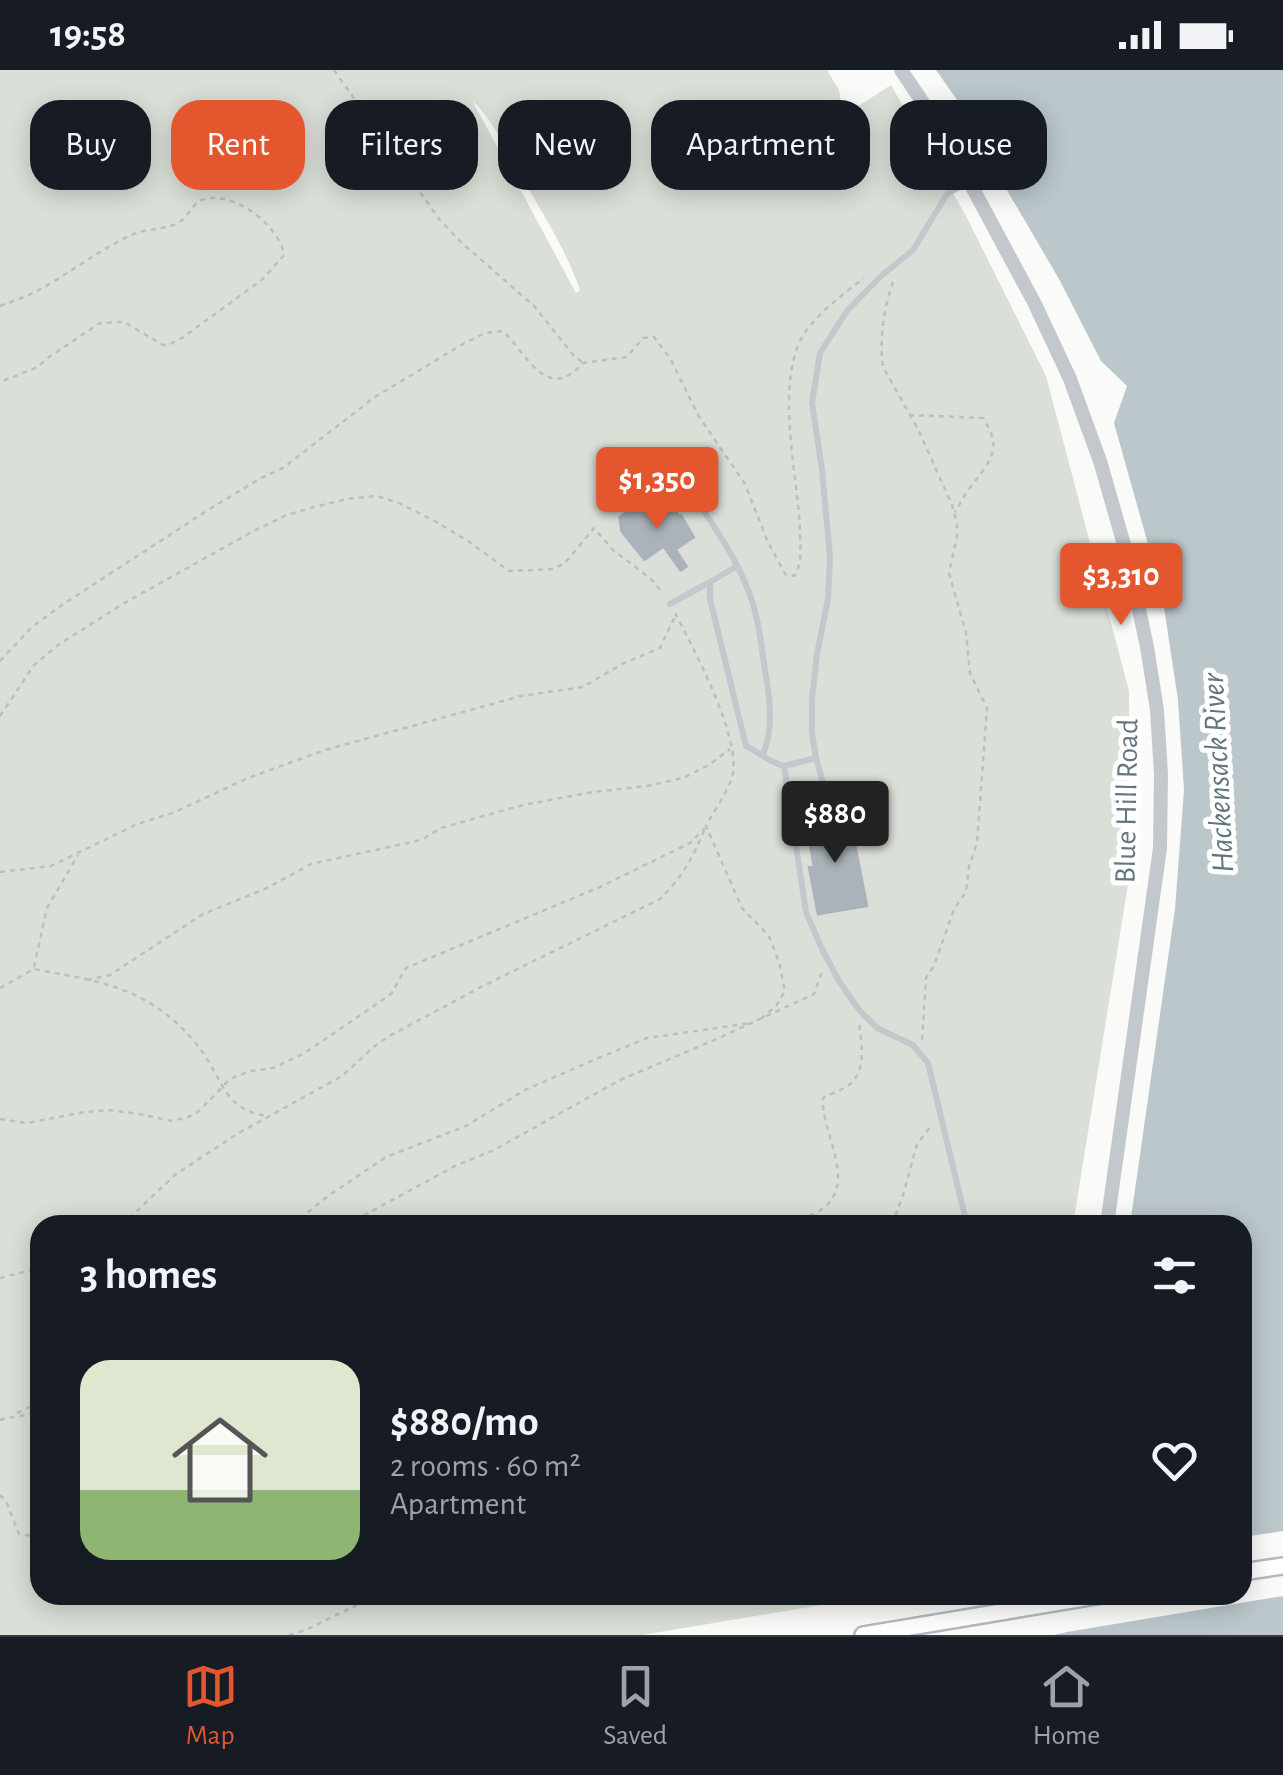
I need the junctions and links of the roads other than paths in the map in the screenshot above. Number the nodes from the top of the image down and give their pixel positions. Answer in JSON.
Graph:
{"nodes":[{"id":1,"x":901,"y":70,"type":"edge"},
{"id":2,"x":921,"y":100,"type":"edge"},
{"id":3,"x":954,"y":190,"type":"edge"},
{"id":4,"x":974,"y":190,"type":"edge"},
{"id":5,"x":675,"y":467,"type":"dead end"},
{"id":6,"x":737,"y":566,"type":"junction"},
{"id":7,"x":710,"y":582,"type":"junction"},
{"id":8,"x":670,"y":604,"type":"road end"},
{"id":9,"x":763,"y":754,"type":"junction"},
{"id":10,"x":816,"y":758,"type":"junction"},
{"id":11,"x":784,"y":766,"type":"junction"},
{"id":12,"x":831,"y":812,"type":"dead end"},
{"id":13,"x":964,"y":1215,"type":"edge"},
{"id":14,"x":1108,"y":1215,"type":"edge"},
{"id":15,"x":1283,"y":1566,"type":"edge"},
{"id":16,"x":1252,"y":1571,"type":"edge"},
{"id":17,"x":1041,"y":1605,"type":"edge"},
{"id":18,"x":863,"y":1635,"type":"edge"}],
"edges":[{"from":1,"to":2,"type":"street","name":"Blue Hill Road"},
{"from":3,"to":10,"type":"lane"},
{"from":4,"to":14,"type":"street","name":"Blue Hill Road"},
{"from":5,"to":6,"type":"lane"},
{"from":6,"to":7,"type":"lane"},
{"from":6,"to":9,"type":"lane"},
{"from":7,"to":8,"type":"lane"},
{"from":7,"to":9,"type":"lane"},
{"from":9,"to":11,"type":"lane"},
{"from":10,"to":11,"type":"lane"},
{"from":10,"to":12,"type":"lane"},
{"from":11,"to":13,"type":"lane"},
{"from":15,"to":16,"type":"main road"},
{"from":17,"to":18,"type":"main road"}]}
